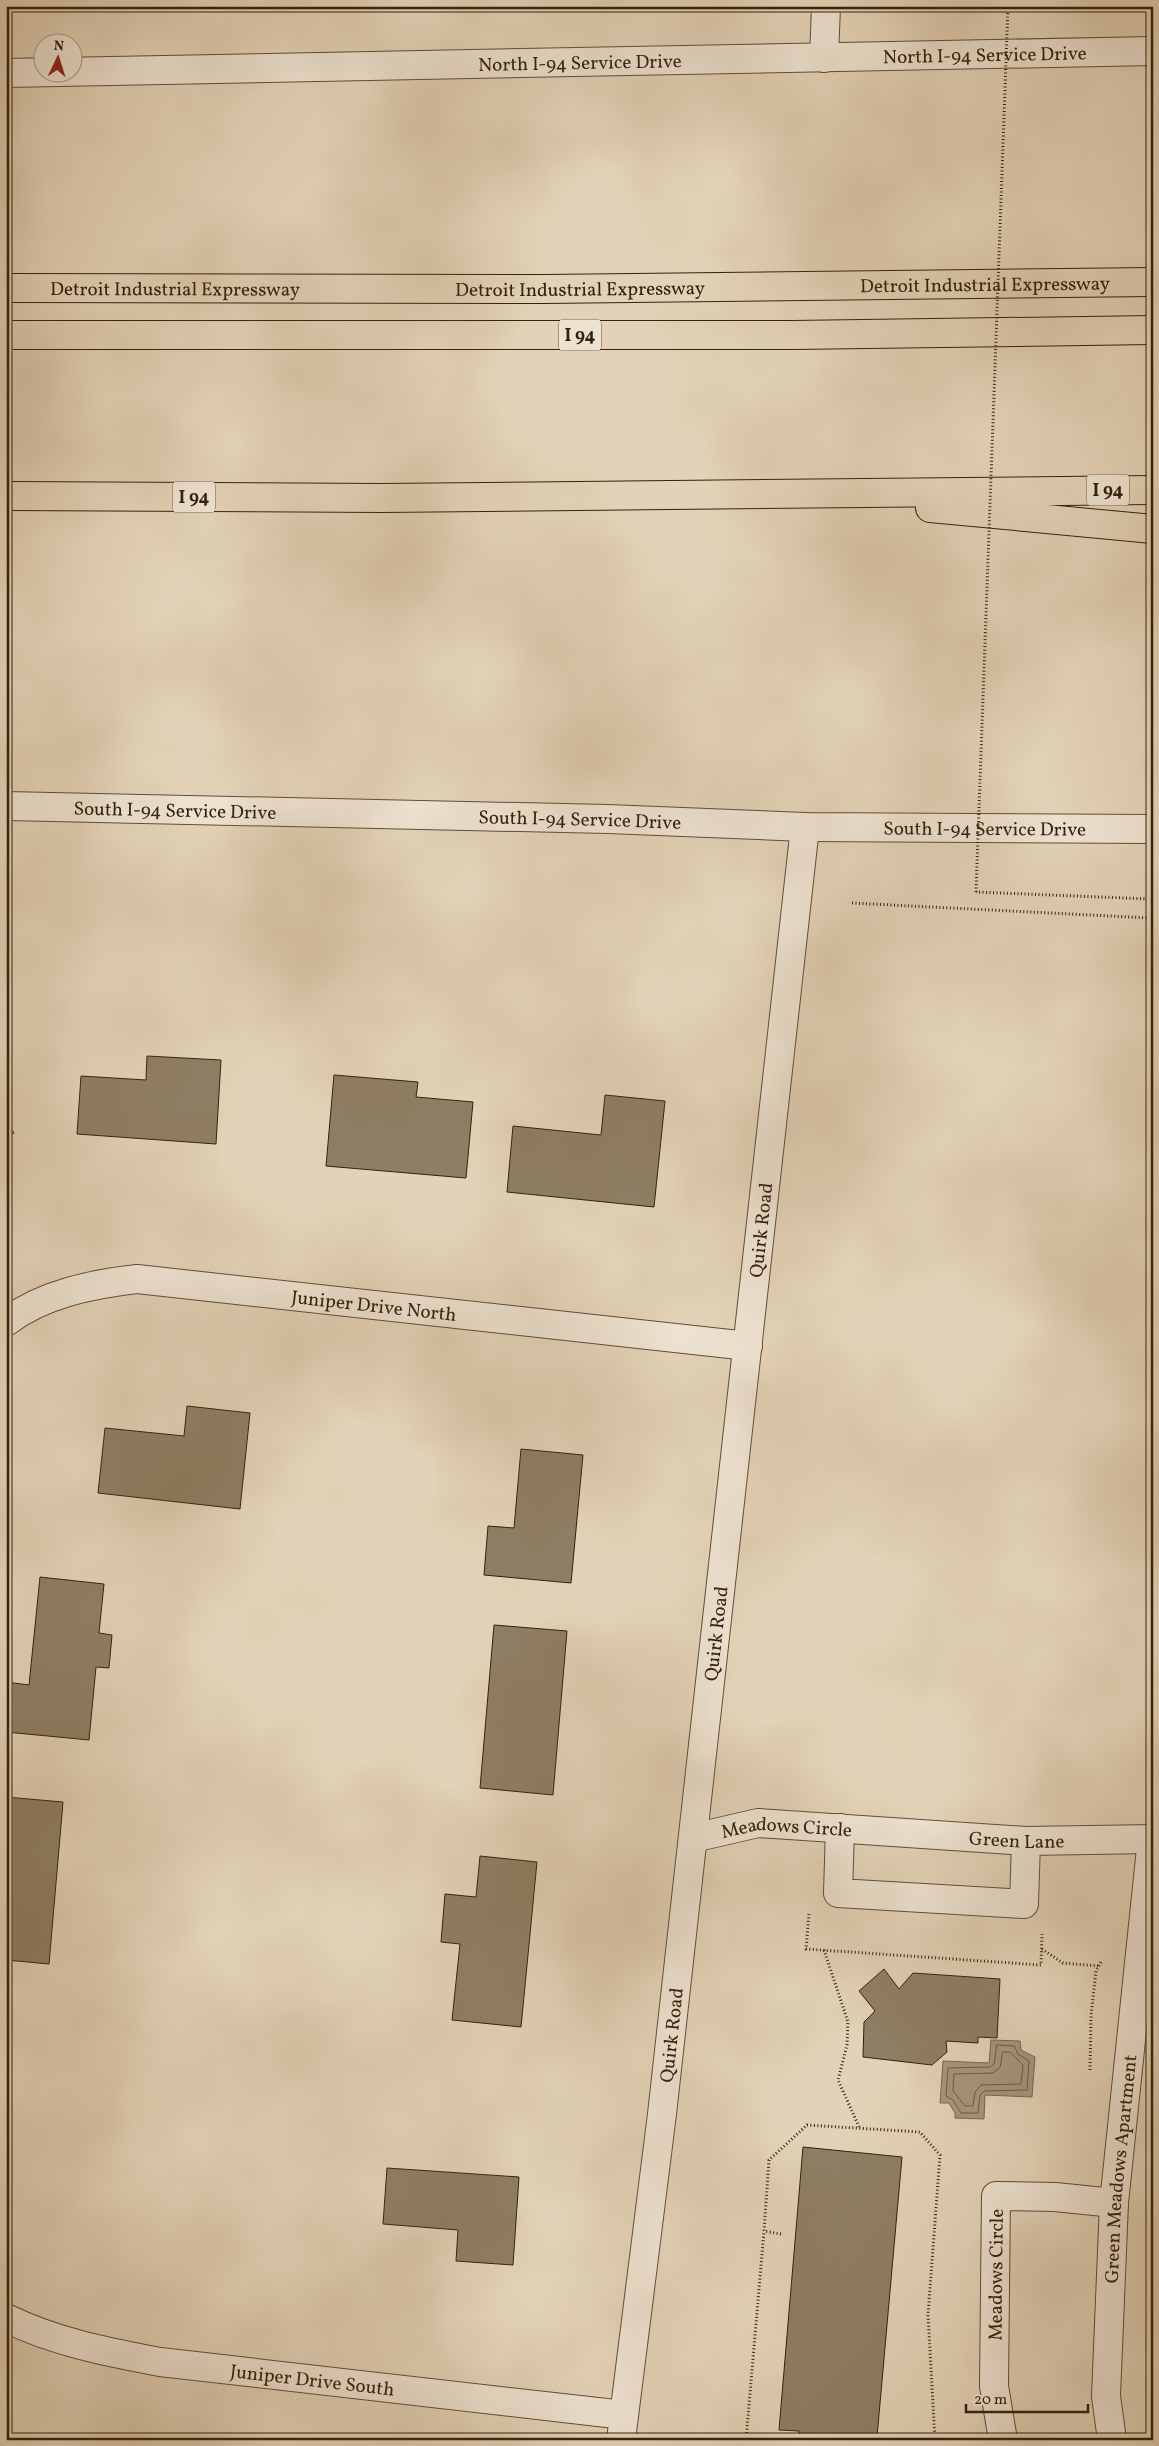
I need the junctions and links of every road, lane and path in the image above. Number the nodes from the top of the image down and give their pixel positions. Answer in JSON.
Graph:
{"nodes":[{"id":1,"x":826,"y":6,"type":"edge"},
{"id":2,"x":1008,"y":6,"type":"edge"},
{"id":3,"x":1153,"y":52,"type":"edge"},
{"id":4,"x":824,"y":58,"type":"junction"},
{"id":5,"x":6,"y":73,"type":"edge"},
{"id":6,"x":1153,"y":282,"type":"edge"},
{"id":7,"x":6,"y":288,"type":"edge"},
{"id":8,"x":1153,"y":330,"type":"edge"},
{"id":9,"x":6,"y":335,"type":"edge"},
{"id":10,"x":1153,"y":490,"type":"edge"},
{"id":11,"x":786,"y":494,"type":"junction"},
{"id":12,"x":6,"y":496,"type":"edge"},
{"id":13,"x":1153,"y":529,"type":"edge"},
{"id":14,"x":6,"y":806,"type":"edge"},
{"id":15,"x":804,"y":827,"type":"junction"},
{"id":16,"x":1153,"y":829,"type":"edge"},
{"id":17,"x":852,"y":903,"type":"dead end"},
{"id":18,"x":6,"y":1322,"type":"edge"},
{"id":19,"x":748,"y":1346,"type":"junction"},
{"id":20,"x":840,"y":1828,"type":"junction"},
{"id":21,"x":880,"y":1831,"type":"joint"},
{"id":22,"x":693,"y":1838,"type":"junction"},
{"id":23,"x":1152,"y":1839,"type":"edge"},
{"id":24,"x":1026,"y":1841,"type":"junction"},
{"id":25,"x":810,"y":1907,"type":"dead end"},
{"id":26,"x":1042,"y":1931,"type":"dead end"},
{"id":27,"x":1041,"y":1949,"type":"junction"},
{"id":28,"x":824,"y":1950,"type":"junction"},
{"id":29,"x":1098,"y":1966,"type":"dead end"},
{"id":30,"x":860,"y":2129,"type":"junction"},
{"id":31,"x":1114,"y":2203,"type":"junction"},
{"id":32,"x":764,"y":2231,"type":"junction"},
{"id":33,"x":781,"y":2234,"type":"dead end"},
{"id":34,"x":6,"y":2318,"type":"edge"},
{"id":35,"x":623,"y":2427,"type":"edge"},
{"id":36,"x":746,"y":2440,"type":"edge"},
{"id":37,"x":935,"y":2440,"type":"edge"},
{"id":38,"x":1003,"y":2440,"type":"edge"},
{"id":39,"x":1112,"y":2440,"type":"edge"}],
"edges":[{"from":1,"to":4,"type":"street"},
{"from":2,"to":17,"type":"path","bridge":true},
{"from":3,"to":4,"type":"street","name":"North I-94 Service Drive"},
{"from":4,"to":5,"type":"street","name":"North I-94 Service Drive"},
{"from":6,"to":7,"type":"highway","name":"Detroit Industrial Expressway"},
{"from":8,"to":9,"type":"highway","number":"I 94"},
{"from":10,"to":11,"type":"highway","number":"I 94"},
{"from":11,"to":12,"type":"highway","number":"I 94"},
{"from":11,"to":13,"type":"highway"},
{"from":14,"to":15,"type":"street","name":"South I-94 Service Drive"},
{"from":15,"to":16,"type":"street","name":"South I-94 Service Drive"},
{"from":15,"to":19,"type":"street","name":"Quirk Road"},
{"from":18,"to":19,"type":"street","name":"Juniper Drive North"},
{"from":19,"to":22,"type":"street","name":"Quirk Road"},
{"from":20,"to":21,"type":"street","name":"Meadows Circle"},
{"from":20,"to":22,"type":"street","name":"Meadows Circle"},
{"from":20,"to":24,"type":"street"},
{"from":21,"to":24,"type":"street","name":"Green Lane"},
{"from":22,"to":35,"type":"street","name":"Quirk Road"},
{"from":23,"to":24,"type":"street","name":"Green Lane"},
{"from":23,"to":31,"type":"street","name":"Green Meadows Apartment"},
{"from":25,"to":28,"type":"path"},
{"from":26,"to":27,"type":"path"},
{"from":27,"to":28,"type":"path"},
{"from":27,"to":29,"type":"path"},
{"from":28,"to":30,"type":"path"},
{"from":30,"to":32,"type":"path"},
{"from":30,"to":37,"type":"path"},
{"from":31,"to":38,"type":"street","name":"Meadows Circle"},
{"from":31,"to":39,"type":"street","name":"Green Meadows Apartment"},
{"from":32,"to":33,"type":"path"},
{"from":32,"to":36,"type":"path"},
{"from":34,"to":35,"type":"street","name":"Juniper Drive South"}]}
